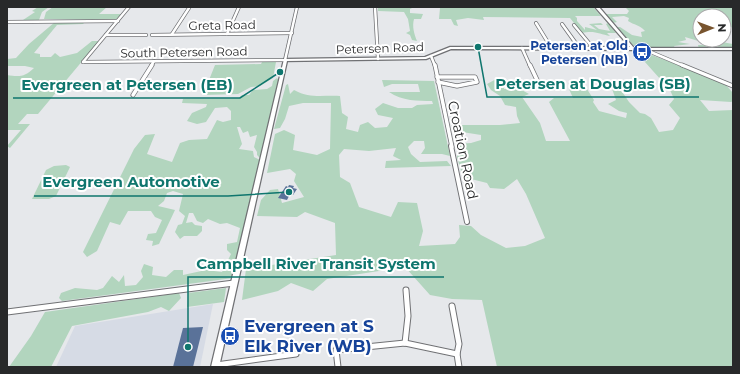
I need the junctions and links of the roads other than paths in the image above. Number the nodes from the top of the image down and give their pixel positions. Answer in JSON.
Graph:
{"nodes":[{"id":1,"x":129,"y":7,"type":"edge"},
{"id":2,"x":239,"y":7,"type":"edge"},
{"id":3,"x":298,"y":7,"type":"edge"},
{"id":4,"x":375,"y":7,"type":"edge"},
{"id":5,"x":596,"y":7,"type":"edge"},
{"id":6,"x":189,"y":8,"type":"dead end"},
{"id":7,"x":118,"y":21,"type":"junction"},
{"id":8,"x":7,"y":22,"type":"edge"},
{"id":9,"x":536,"y":23,"type":"dead end"},
{"id":10,"x":562,"y":24,"type":"dead end"},
{"id":11,"x":574,"y":25,"type":"dead end"},
{"id":12,"x":292,"y":33,"type":"junction"},
{"id":13,"x":172,"y":34,"type":"junction"},
{"id":14,"x":227,"y":34,"type":"junction"},
{"id":15,"x":106,"y":35,"type":"junction"},
{"id":16,"x":146,"y":35,"type":"dead end"},
{"id":17,"x":152,"y":35,"type":"dead end"},
{"id":18,"x":522,"y":48,"type":"junction"},
{"id":19,"x":552,"y":49,"type":"junction"},
{"id":20,"x":580,"y":49,"type":"junction"},
{"id":21,"x":594,"y":49,"type":"junction"},
{"id":22,"x":733,"y":49,"type":"edge"},
{"id":23,"x":634,"y":50,"type":"junction"},
{"id":24,"x":646,"y":50,"type":"junction"},
{"id":25,"x":431,"y":56,"type":"junction"},
{"id":26,"x":378,"y":59,"type":"junction"},
{"id":27,"x":285,"y":60,"type":"junction"},
{"id":28,"x":154,"y":61,"type":"junction"},
{"id":29,"x":437,"y":77,"type":"junction"},
{"id":30,"x":438,"y":82,"type":"junction"},
{"id":31,"x":538,"y":82,"type":"dead end"},
{"id":32,"x":733,"y":86,"type":"edge"},
{"id":33,"x":133,"y":95,"type":"dead end"},
{"id":34,"x":467,"y":222,"type":"dead end"},
{"id":35,"x":234,"y":283,"type":"junction"},
{"id":36,"x":406,"y":290,"type":"dead end"},
{"id":37,"x":452,"y":306,"type":"dead end"},
{"id":38,"x":7,"y":312,"type":"edge"},
{"id":39,"x":405,"y":343,"type":"junction"},
{"id":40,"x":296,"y":354,"type":"dead end"},
{"id":41,"x":457,"y":354,"type":"junction"},
{"id":42,"x":215,"y":366,"type":"edge"},
{"id":43,"x":338,"y":367,"type":"edge"},
{"id":44,"x":459,"y":367,"type":"edge"}],
"edges":[{"from":1,"to":7,"type":"street"},
{"from":2,"to":14,"type":"street"},
{"from":3,"to":12,"type":"street"},
{"from":4,"to":26,"type":"street"},
{"from":5,"to":23,"type":"street"},
{"from":6,"to":13,"type":"street"},
{"from":7,"to":8,"type":"street"},
{"from":7,"to":15,"type":"street"},
{"from":9,"to":19,"type":"street"},
{"from":10,"to":20,"type":"street"},
{"from":11,"to":21,"type":"street"},
{"from":12,"to":14,"type":"street","name":"Greta Road"},
{"from":12,"to":27,"type":"street"},
{"from":13,"to":14,"type":"street","name":"Greta Road"},
{"from":13,"to":17,"type":"street","name":"Greta Road"},
{"from":15,"to":16,"type":"street"},
{"from":15,"to":28,"type":"street","name":"South Petersen Road"},
{"from":18,"to":19,"type":"street","name":"Petersen Road"},
{"from":18,"to":25,"type":"street","name":"Petersen Road"},
{"from":18,"to":31,"type":"street"},
{"from":19,"to":20,"type":"street","name":"Petersen Road"},
{"from":20,"to":21,"type":"street","name":"Petersen Road"},
{"from":21,"to":23,"type":"street","name":"Petersen Road"},
{"from":22,"to":24,"type":"street","name":"Petersen Road"},
{"from":23,"to":24,"type":"street","name":"Petersen Road"},
{"from":24,"to":32,"type":"street"},
{"from":25,"to":26,"type":"street","name":"Petersen Road"},
{"from":25,"to":29,"type":"street","name":"Croation Road"},
{"from":26,"to":27,"type":"street","name":"Petersen Road"},
{"from":27,"to":28,"type":"street","name":"South Petersen Road"},
{"from":27,"to":35,"type":"street"},
{"from":28,"to":33,"type":"street"},
{"from":29,"to":30,"type":"street","name":"Croation Road"},
{"from":29,"to":30,"type":"street","name":"Croation Road"},
{"from":30,"to":34,"type":"street","name":"Croation Road"},
{"from":35,"to":38,"type":"street"},
{"from":35,"to":42,"type":"street"},
{"from":36,"to":39,"type":"street"},
{"from":37,"to":41,"type":"street"},
{"from":39,"to":41,"type":"street"},
{"from":39,"to":43,"type":"street"},
{"from":40,"to":42,"type":"street"},
{"from":41,"to":44,"type":"street"}]}
